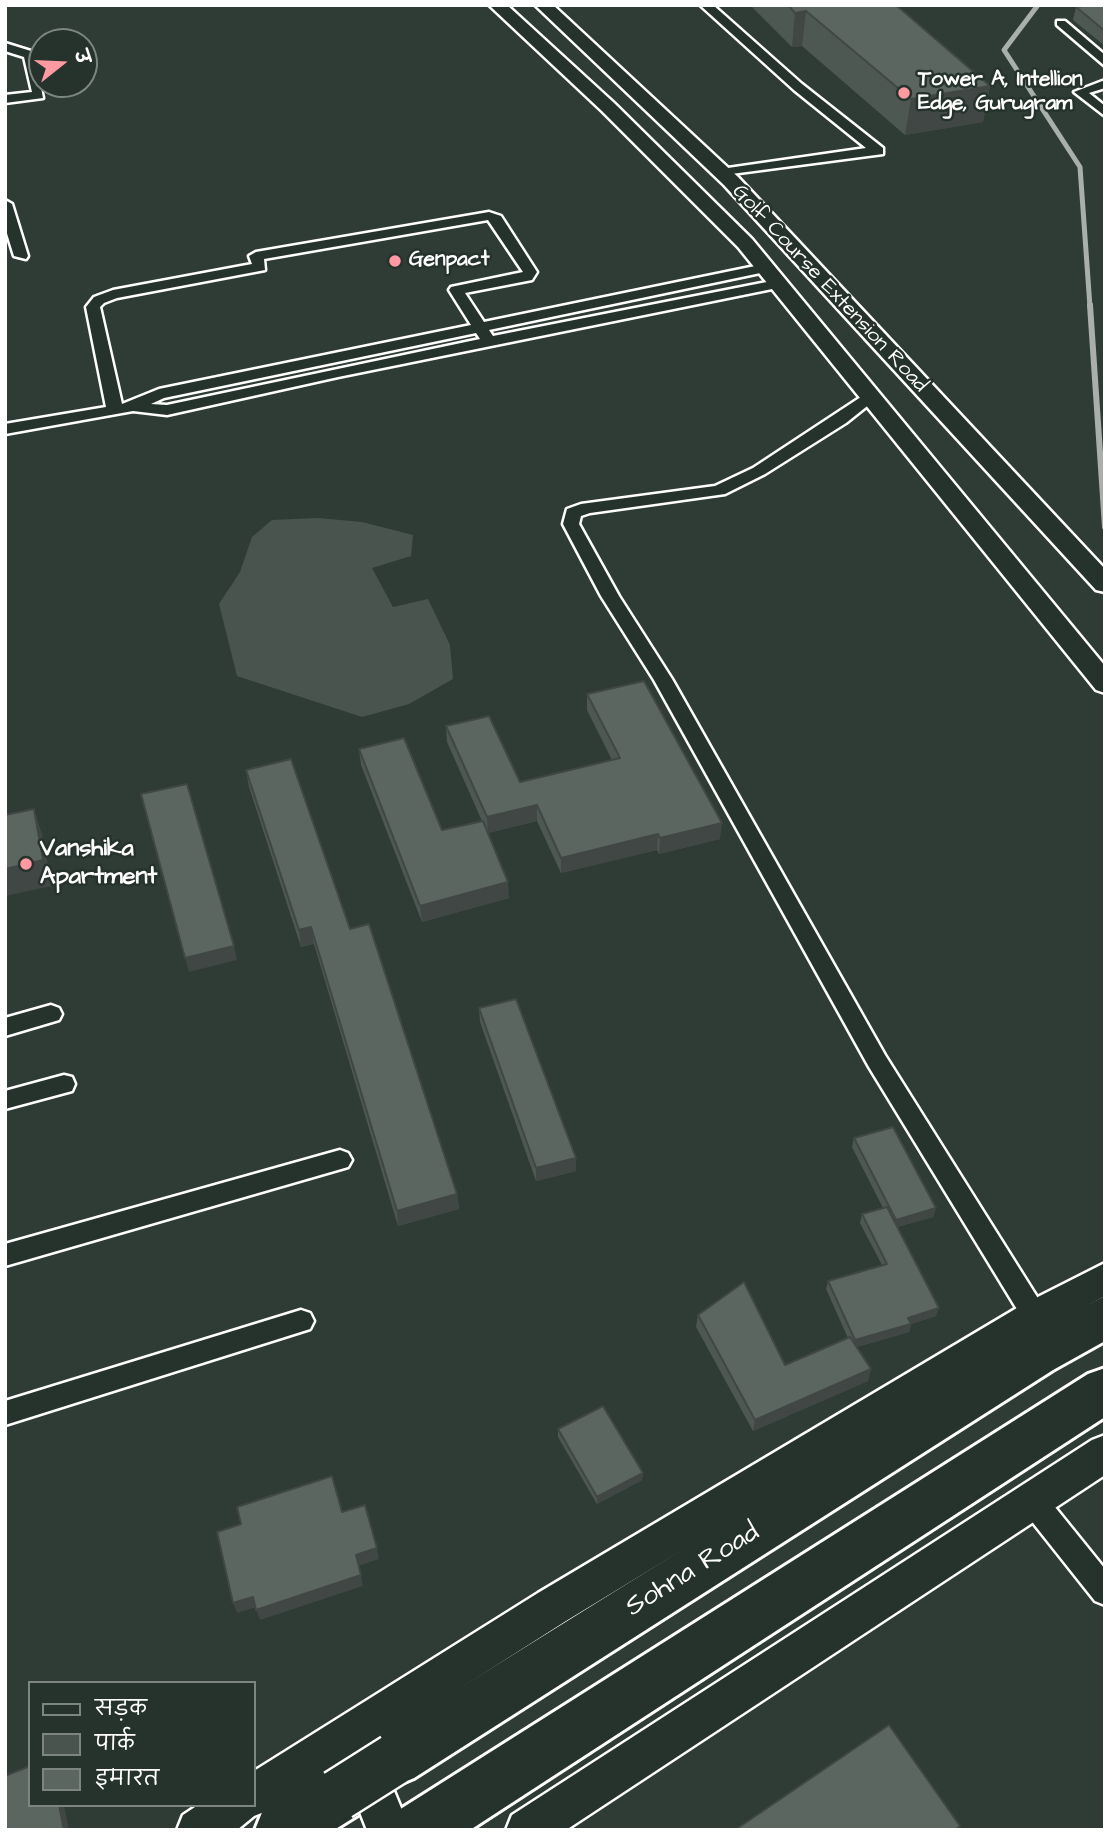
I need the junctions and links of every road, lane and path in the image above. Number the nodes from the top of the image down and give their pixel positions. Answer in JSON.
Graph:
{"nodes":[{"id":1,"x":498,"y":5,"type":"edge"},
{"id":2,"x":543,"y":5,"type":"edge"},
{"id":3,"x":706,"y":5,"type":"edge"},
{"id":4,"x":1061,"y":23,"type":"dead end"},
{"id":5,"x":5,"y":47,"type":"edge"},
{"id":6,"x":1105,"y":62,"type":"edge"},
{"id":7,"x":1105,"y":84,"type":"edge"},
{"id":8,"x":5,"y":99,"type":"edge"},
{"id":9,"x":1105,"y":111,"type":"edge"},
{"id":10,"x":726,"y":177,"type":"junction"},
{"id":11,"x":5,"y":204,"type":"edge"},
{"id":12,"x":21,"y":256,"type":"dead end"},
{"id":13,"x":765,"y":268,"type":"junction"},
{"id":14,"x":777,"y":284,"type":"junction"},
{"id":15,"x":539,"y":316,"type":"junction"},
{"id":16,"x":480,"y":327,"type":"junction"},
{"id":17,"x":549,"y":330,"type":"junction"},
{"id":18,"x":489,"y":342,"type":"junction"},
{"id":19,"x":870,"y":396,"type":"junction"},
{"id":20,"x":132,"y":407,"type":"junction"},
{"id":21,"x":115,"y":410,"type":"junction"},
{"id":22,"x":5,"y":429,"type":"edge"},
{"id":23,"x":1105,"y":584,"type":"edge"},
{"id":24,"x":1105,"y":684,"type":"edge"},
{"id":25,"x":51,"y":1014,"type":"dead end"},
{"id":26,"x":5,"y":1027,"type":"edge"},
{"id":27,"x":64,"y":1084,"type":"dead end"},
{"id":28,"x":5,"y":1100,"type":"edge"},
{"id":29,"x":340,"y":1160,"type":"dead end"},
{"id":30,"x":5,"y":1255,"type":"edge"},
{"id":31,"x":1105,"y":1278,"type":"edge"},
{"id":32,"x":1035,"y":1316,"type":"junction"},
{"id":33,"x":1105,"y":1317,"type":"edge"},
{"id":34,"x":301,"y":1321,"type":"dead end"},
{"id":35,"x":1105,"y":1391,"type":"edge"},
{"id":36,"x":5,"y":1413,"type":"edge"},
{"id":37,"x":1105,"y":1452,"type":"edge"},
{"id":38,"x":1032,"y":1500,"type":"junction"},
{"id":39,"x":1105,"y":1591,"type":"edge"},
{"id":40,"x":372,"y":1747,"type":"junction"},
{"id":41,"x":256,"y":1794,"type":"edge"},
{"id":42,"x":234,"y":1807,"type":"edge"},
{"id":43,"x":410,"y":1829,"type":"edge"},
{"id":44,"x":198,"y":1830,"type":"edge"},
{"id":45,"x":283,"y":1830,"type":"edge"},
{"id":46,"x":527,"y":1830,"type":"edge"}],
"edges":[{"from":1,"to":13,"type":"main road"},
{"from":2,"to":10,"type":"main road","name":"Golf Course Extension Road"},
{"from":3,"to":10,"type":"street"},
{"from":4,"to":6,"type":"street"},
{"from":5,"to":8,"type":"street"},
{"from":7,"to":9,"type":"street"},
{"from":10,"to":23,"type":"main road","name":"Golf Course Extension Road"},
{"from":11,"to":12,"type":"street"},
{"from":13,"to":14,"type":"main road"},
{"from":13,"to":15,"type":"street"},
{"from":14,"to":17,"type":"street"},
{"from":14,"to":19,"type":"main road"},
{"from":15,"to":16,"type":"street"},
{"from":15,"to":17,"type":"street"},
{"from":16,"to":18,"type":"street"},
{"from":16,"to":20,"type":"street"},
{"from":16,"to":21,"type":"street"},
{"from":17,"to":18,"type":"street"},
{"from":18,"to":20,"type":"street"},
{"from":19,"to":24,"type":"main road"},
{"from":19,"to":32,"type":"street"},
{"from":20,"to":21,"type":"street"},
{"from":21,"to":22,"type":"street"},
{"from":25,"to":26,"type":"street"},
{"from":27,"to":28,"type":"street"},
{"from":29,"to":30,"type":"street"},
{"from":31,"to":32,"type":"main road"},
{"from":32,"to":40,"type":"main road"},
{"from":33,"to":40,"type":"highway","name":"Sohna Road"},
{"from":34,"to":36,"type":"street"},
{"from":35,"to":43,"type":"highway"},
{"from":37,"to":38,"type":"main road"},
{"from":38,"to":39,"type":"street"},
{"from":38,"to":46,"type":"main road"},
{"from":40,"to":41,"type":"main road"},
{"from":40,"to":43,"type":"main road"},
{"from":40,"to":45,"type":"highway","name":"Sohna Road","bridge":true},
{"from":42,"to":44,"type":"main road"}]}
